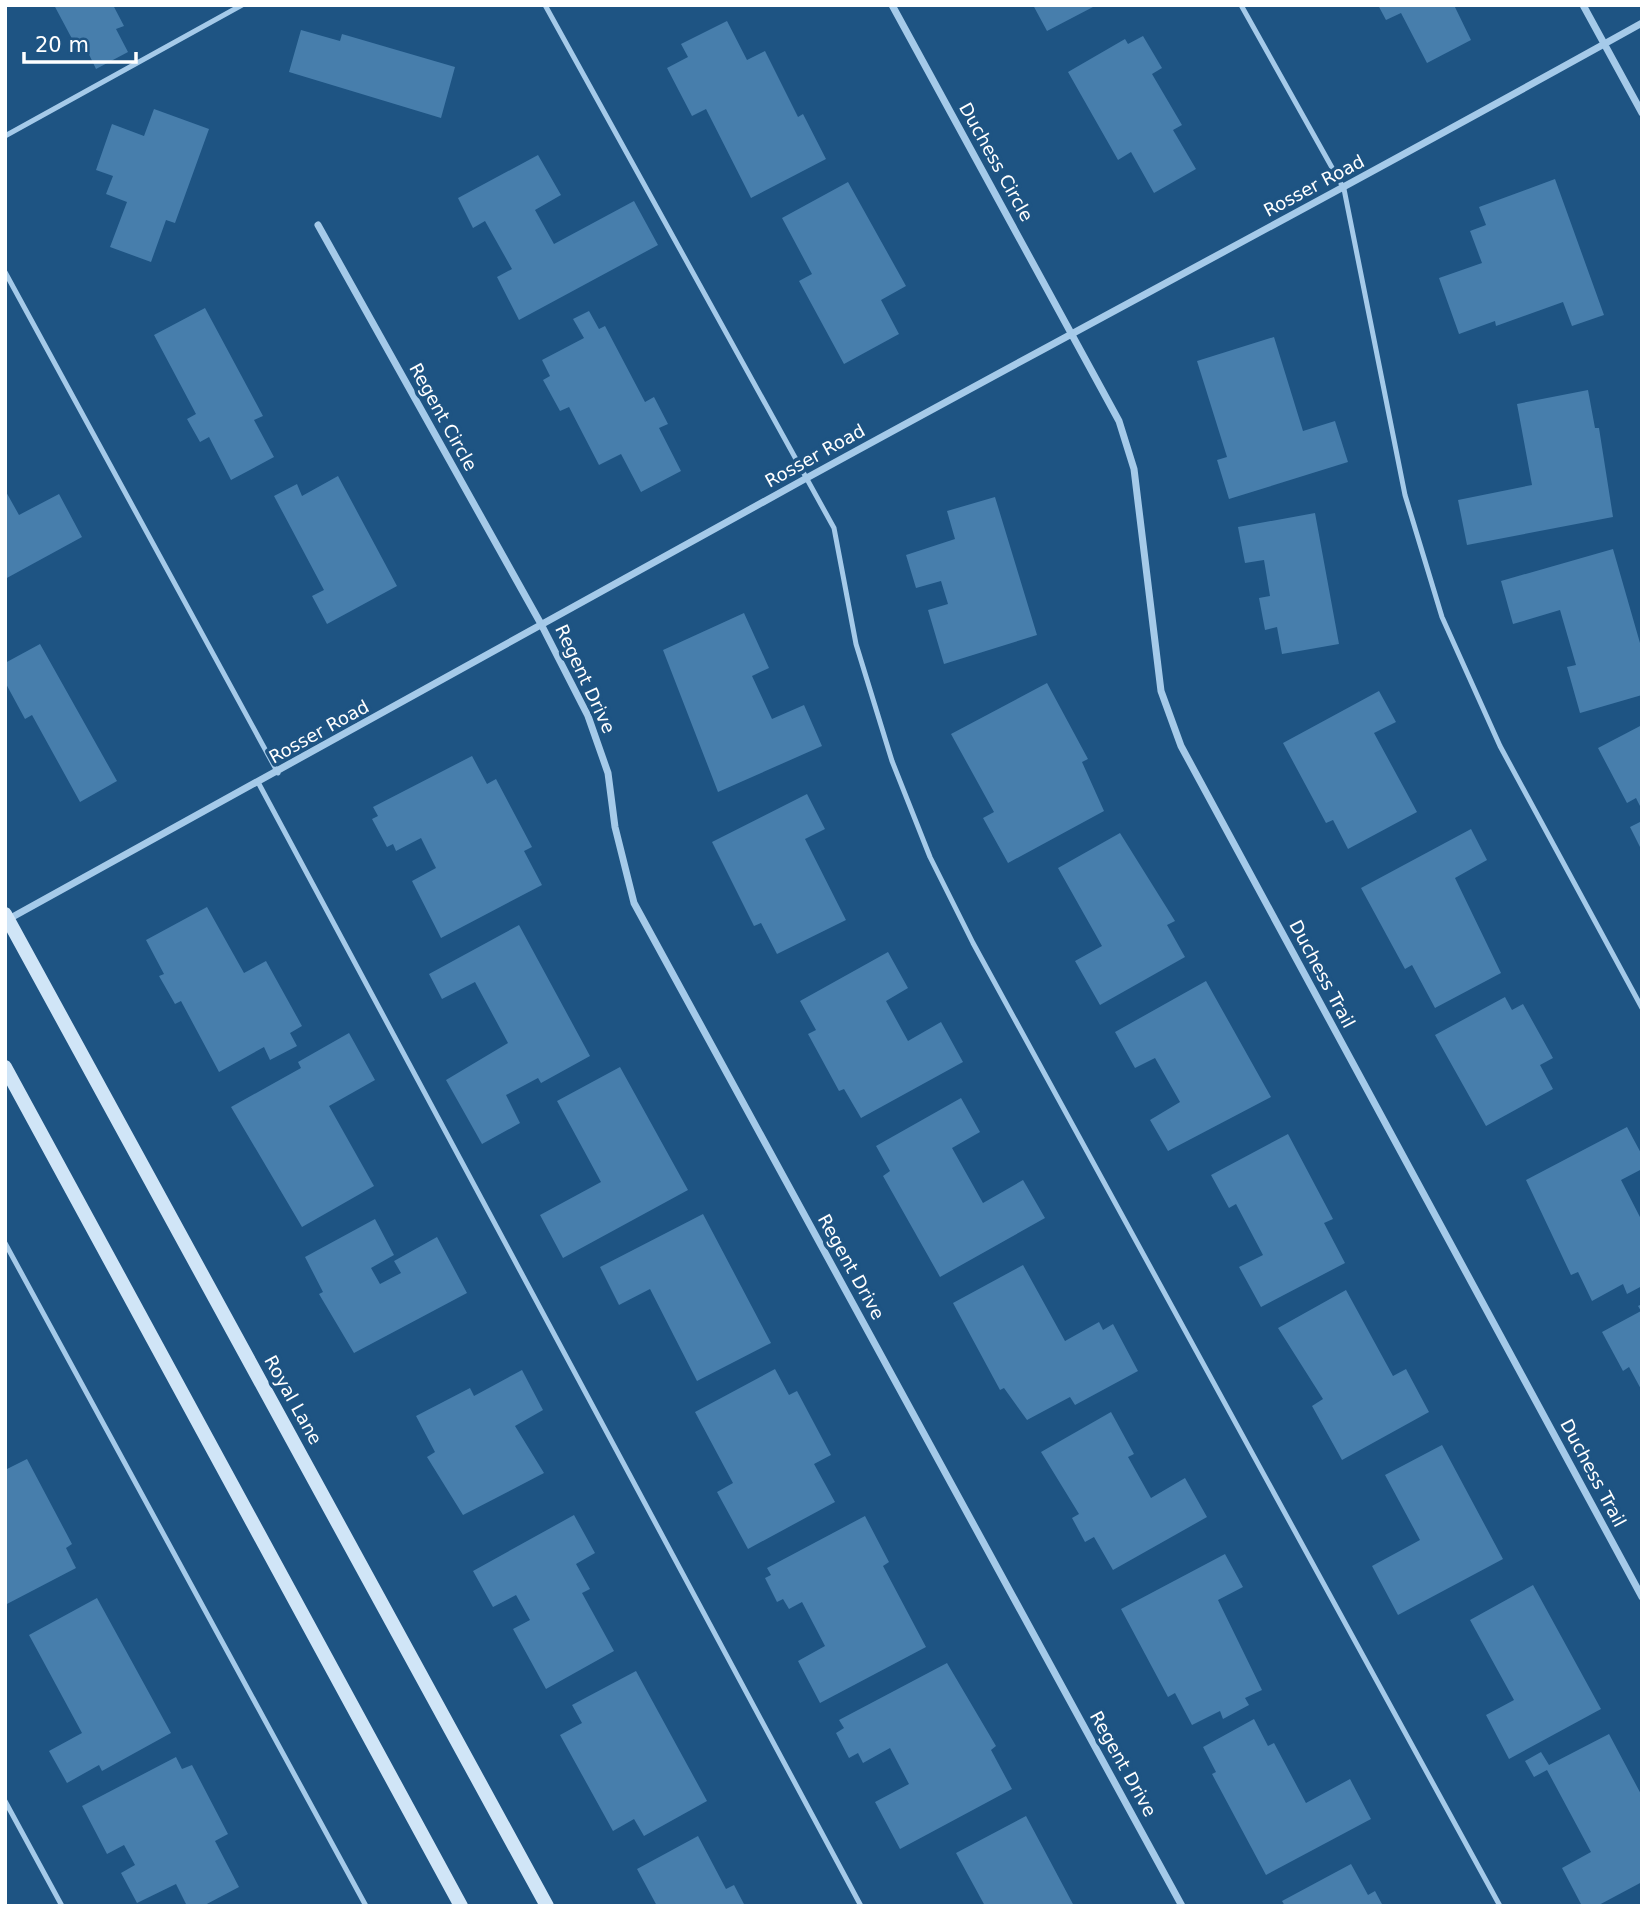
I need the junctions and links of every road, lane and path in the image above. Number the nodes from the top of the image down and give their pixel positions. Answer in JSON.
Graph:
{"nodes":[{"id":1,"x":242,"y":5,"type":"edge"},
{"id":2,"x":545,"y":5,"type":"edge"},
{"id":3,"x":892,"y":5,"type":"edge"},
{"id":4,"x":1241,"y":5,"type":"edge"},
{"id":5,"x":1583,"y":5,"type":"edge"},
{"id":6,"x":1642,"y":23,"type":"edge"},
{"id":7,"x":1604,"y":44,"type":"junction"},
{"id":8,"x":1642,"y":113,"type":"edge"},
{"id":9,"x":5,"y":136,"type":"edge"},
{"id":10,"x":1344,"y":189,"type":"junction"},
{"id":11,"x":318,"y":225,"type":"dead end"},
{"id":12,"x":5,"y":272,"type":"edge"},
{"id":13,"x":1073,"y":334,"type":"junction"},
{"id":14,"x":807,"y":478,"type":"junction"},
{"id":15,"x":541,"y":624,"type":"junction"},
{"id":16,"x":278,"y":772,"type":"junction"},
{"id":17,"x":259,"y":784,"type":"junction"},
{"id":18,"x":6,"y":918,"type":"edge"},
{"id":19,"x":1642,"y":1008,"type":"edge"},
{"id":20,"x":5,"y":1068,"type":"edge"},
{"id":21,"x":5,"y":1243,"type":"edge"},
{"id":22,"x":1642,"y":1597,"type":"edge"},
{"id":23,"x":5,"y":1801,"type":"edge"},
{"id":24,"x":62,"y":1906,"type":"edge"},
{"id":25,"x":366,"y":1906,"type":"edge"},
{"id":26,"x":461,"y":1906,"type":"edge"},
{"id":27,"x":547,"y":1906,"type":"edge"},
{"id":28,"x":861,"y":1906,"type":"edge"},
{"id":29,"x":1182,"y":1906,"type":"edge"},
{"id":30,"x":1500,"y":1906,"type":"edge"}],
"edges":[{"from":1,"to":9,"type":"lane"},
{"from":2,"to":14,"type":"lane"},
{"from":3,"to":13,"type":"street","name":"Duchess Circle"},
{"from":4,"to":10,"type":"lane"},
{"from":5,"to":7,"type":"street"},
{"from":6,"to":7,"type":"street","name":"Rosser Road"},
{"from":7,"to":8,"type":"street"},
{"from":7,"to":10,"type":"street","name":"Rosser Road"},
{"from":10,"to":13,"type":"street","name":"Rosser Road"},
{"from":10,"to":19,"type":"lane"},
{"from":11,"to":15,"type":"street","name":"Regent Circle"},
{"from":12,"to":16,"type":"lane"},
{"from":13,"to":14,"type":"street","name":"Rosser Road"},
{"from":13,"to":22,"type":"street","name":"Duchess Trail"},
{"from":14,"to":15,"type":"street","name":"Rosser Road"},
{"from":14,"to":30,"type":"lane"},
{"from":15,"to":16,"type":"street","name":"Rosser Road"},
{"from":15,"to":29,"type":"street","name":"Regent Drive"},
{"from":16,"to":17,"type":"street","name":"Rosser Road"},
{"from":17,"to":18,"type":"street","name":"Rosser Road"},
{"from":17,"to":28,"type":"lane"},
{"from":18,"to":27,"type":"main road","name":"Royal Lane"},
{"from":20,"to":26,"type":"main road"},
{"from":21,"to":25,"type":"lane"},
{"from":23,"to":24,"type":"lane"}]}
